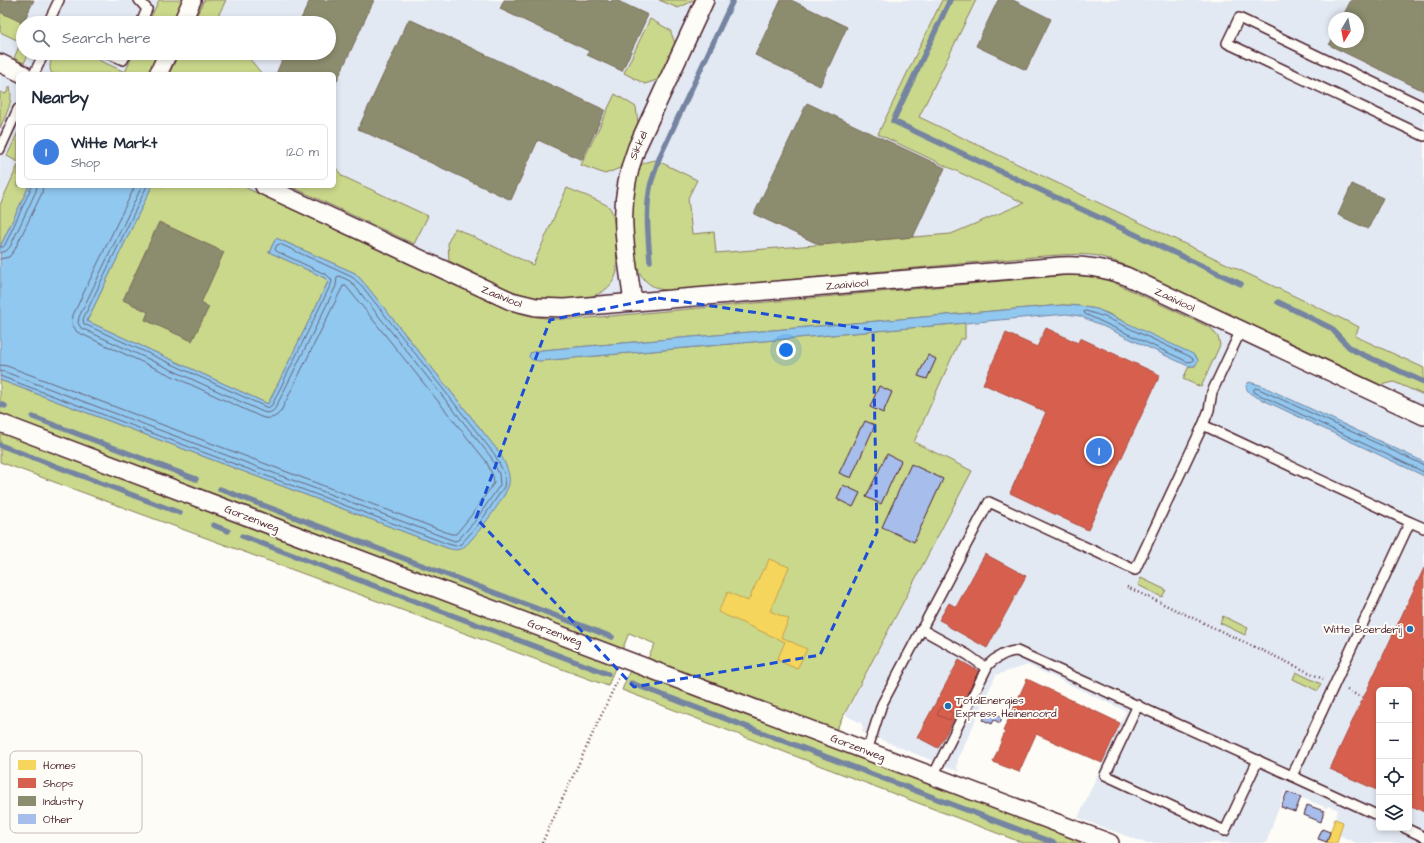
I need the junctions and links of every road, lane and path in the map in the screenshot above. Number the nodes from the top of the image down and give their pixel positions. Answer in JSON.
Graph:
{"nodes":[{"id":1,"x":59,"y":0,"type":"edge"},
{"id":2,"x":139,"y":0,"type":"edge"},
{"id":3,"x":192,"y":0,"type":"edge"},
{"id":4,"x":705,"y":0,"type":"edge"},
{"id":5,"x":51,"y":16,"type":"edge"},
{"id":6,"x":144,"y":16,"type":"edge"},
{"id":7,"x":185,"y":16,"type":"edge"},
{"id":8,"x":41,"y":60,"type":"edge"},
{"id":9,"x":165,"y":60,"type":"edge"},
{"id":10,"x":0,"y":63,"type":"edge"},
{"id":11,"x":19,"y":72,"type":"edge"},
{"id":12,"x":35,"y":72,"type":"edge"},
{"id":13,"x":159,"y":72,"type":"edge"},
{"id":14,"x":1424,"y":107,"type":"edge"},
{"id":15,"x":16,"y":113,"type":"edge"},
{"id":16,"x":1424,"y":136,"type":"edge"},
{"id":17,"x":0,"y":149,"type":"edge"},
{"id":18,"x":268,"y":188,"type":"edge"},
{"id":19,"x":633,"y":302,"type":"junction"},
{"id":20,"x":1240,"y":330,"type":"junction"},
{"id":21,"x":1424,"y":416,"type":"edge"},
{"id":22,"x":0,"y":423,"type":"edge"},
{"id":23,"x":1203,"y":425,"type":"junction"},
{"id":24,"x":1410,"y":522,"type":"junction"},
{"id":25,"x":1424,"y":528,"type":"edge"},
{"id":26,"x":1127,"y":587,"type":"dead end"},
{"id":27,"x":921,"y":629,"type":"junction"},
{"id":28,"x":627,"y":660,"type":"junction"},
{"id":29,"x":986,"y":668,"type":"junction"},
{"id":30,"x":1334,"y":684,"type":"junction"},
{"id":31,"x":1363,"y":698,"type":"dead end"},
{"id":32,"x":1138,"y":705,"type":"junction"},
{"id":33,"x":867,"y":751,"type":"junction"},
{"id":34,"x":1258,"y":760,"type":"junction"},
{"id":35,"x":933,"y":776,"type":"junction"},
{"id":36,"x":1292,"y":776,"type":"junction"},
{"id":37,"x":1376,"y":815,"type":"edge"},
{"id":38,"x":1411,"y":831,"type":"edge"},
{"id":39,"x":1424,"y":837,"type":"edge"},
{"id":40,"x":542,"y":843,"type":"edge"},
{"id":41,"x":1110,"y":843,"type":"edge"}],
"edges":[{"from":1,"to":5,"type":"lane"},
{"from":2,"to":6,"type":"lane"},
{"from":3,"to":7,"type":"street"},
{"from":4,"to":19,"type":"street","name":"Sikkel"},
{"from":8,"to":12,"type":"lane"},
{"from":9,"to":13,"type":"street"},
{"from":10,"to":11,"type":"street"},
{"from":14,"to":16,"type":"lane"},
{"from":15,"to":17,"type":"lane"},
{"from":18,"to":19,"type":"street","name":"Zaaiviool"},
{"from":19,"to":20,"type":"street","name":"Zaaiviool"},
{"from":20,"to":21,"type":"street","name":"Zaaiviool"},
{"from":20,"to":23,"type":"lane"},
{"from":22,"to":28,"type":"street","name":"Gorzenweg"},
{"from":23,"to":24,"type":"lane"},
{"from":23,"to":27,"type":"lane"},
{"from":24,"to":25,"type":"lane"},
{"from":24,"to":30,"type":"lane"},
{"from":26,"to":30,"type":"path"},
{"from":27,"to":29,"type":"lane"},
{"from":27,"to":33,"type":"lane"},
{"from":28,"to":33,"type":"street","name":"Gorzenweg"},
{"from":28,"to":40,"type":"path"},
{"from":29,"to":32,"type":"lane"},
{"from":29,"to":35,"type":"lane"},
{"from":30,"to":31,"type":"path"},
{"from":30,"to":36,"type":"lane"},
{"from":32,"to":34,"type":"lane"},
{"from":32,"to":34,"type":"lane"},
{"from":33,"to":35,"type":"street","name":"Gorzenweg"},
{"from":34,"to":36,"type":"lane"},
{"from":35,"to":41,"type":"street","name":"Gorzenweg"},
{"from":36,"to":37,"type":"lane"},
{"from":38,"to":39,"type":"lane"}]}
